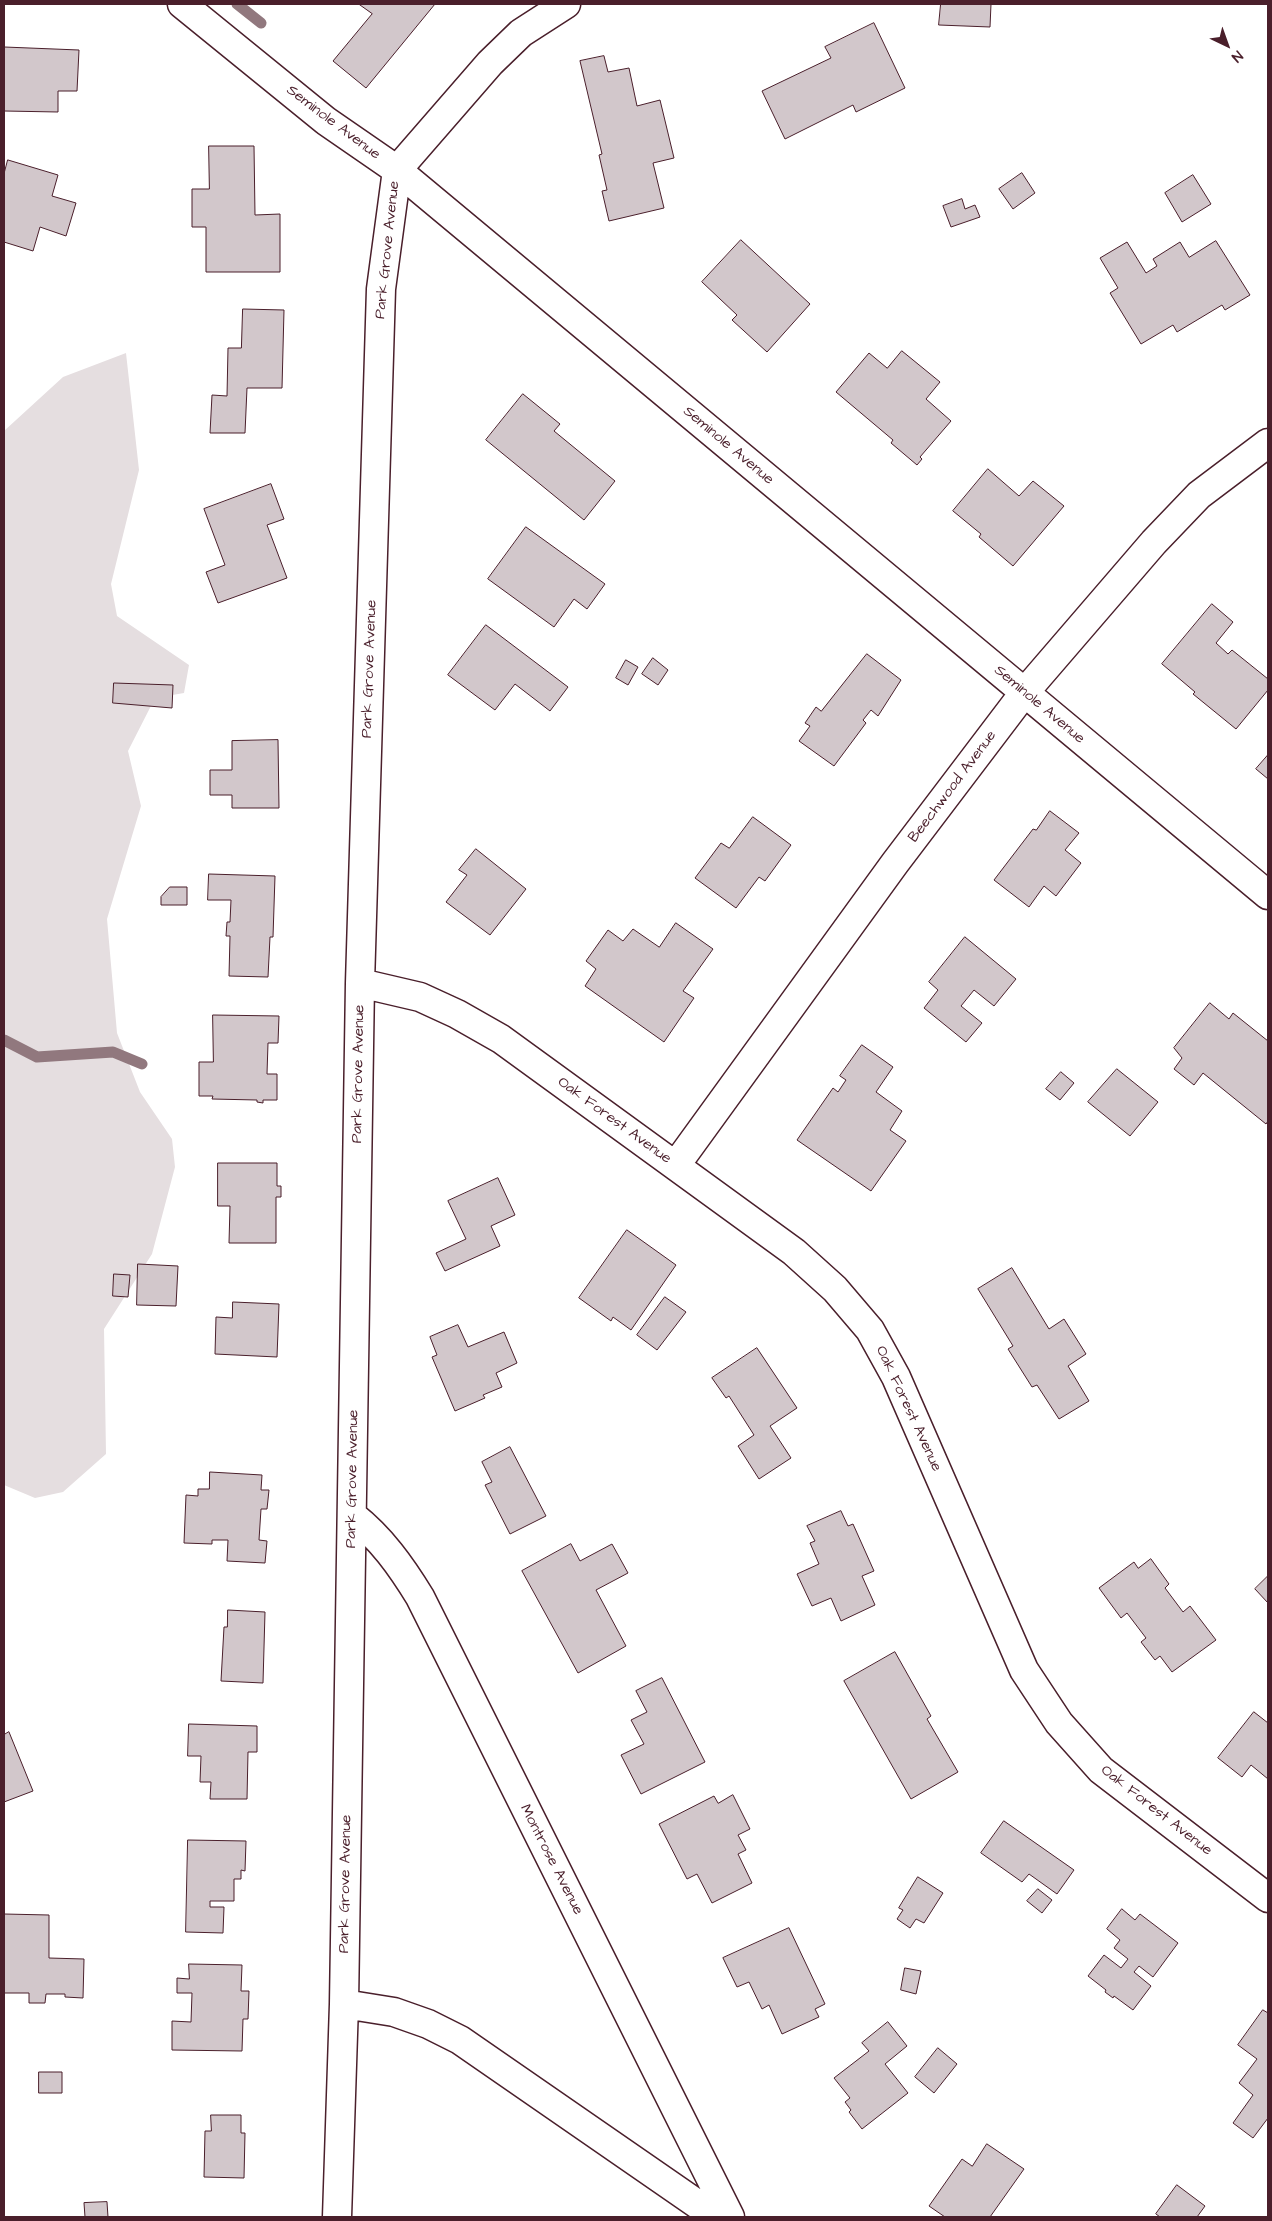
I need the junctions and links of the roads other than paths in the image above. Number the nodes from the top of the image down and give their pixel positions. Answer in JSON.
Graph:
{"nodes":[{"id":1,"x":182,"y":4,"type":"edge"},
{"id":2,"x":566,"y":4,"type":"edge"},
{"id":3,"x":397,"y":170,"type":"junction"},
{"id":4,"x":1268,"y":443,"type":"edge"},
{"id":5,"x":1024,"y":693,"type":"junction"},
{"id":6,"x":1268,"y":895,"type":"edge"},
{"id":7,"x":360,"y":983,"type":"junction"},
{"id":8,"x":676,"y":1165,"type":"junction"},
{"id":9,"x":353,"y":1516,"type":"junction"},
{"id":10,"x":1268,"y":1898,"type":"edge"},
{"id":11,"x":344,"y":2004,"type":"junction"},
{"id":12,"x":337,"y":2217,"type":"edge"},
{"id":13,"x":716,"y":2217,"type":"edge"},
{"id":14,"x":730,"y":2217,"type":"edge"}],
"edges":[{"from":1,"to":3,"type":"street","name":"Seminole Avenue"},
{"from":2,"to":3,"type":"street","name":"Park Grove Avenue"},
{"from":3,"to":5,"type":"street","name":"Seminole Avenue"},
{"from":3,"to":7,"type":"street","name":"Park Grove Avenue"},
{"from":4,"to":5,"type":"street","name":"Beechwood Avenue"},
{"from":5,"to":6,"type":"street","name":"Seminole Avenue"},
{"from":5,"to":8,"type":"street","name":"Beechwood Avenue"},
{"from":7,"to":8,"type":"street","name":"Oak Forest Avenue"},
{"from":7,"to":9,"type":"street","name":"Park Grove Avenue"},
{"from":8,"to":10,"type":"street","name":"Oak Forest Avenue"},
{"from":9,"to":11,"type":"street","name":"Park Grove Avenue"},
{"from":9,"to":14,"type":"street","name":"Montrose Avenue"},
{"from":11,"to":12,"type":"street","name":"Park Grove Avenue"},
{"from":11,"to":13,"type":"street"}]}
